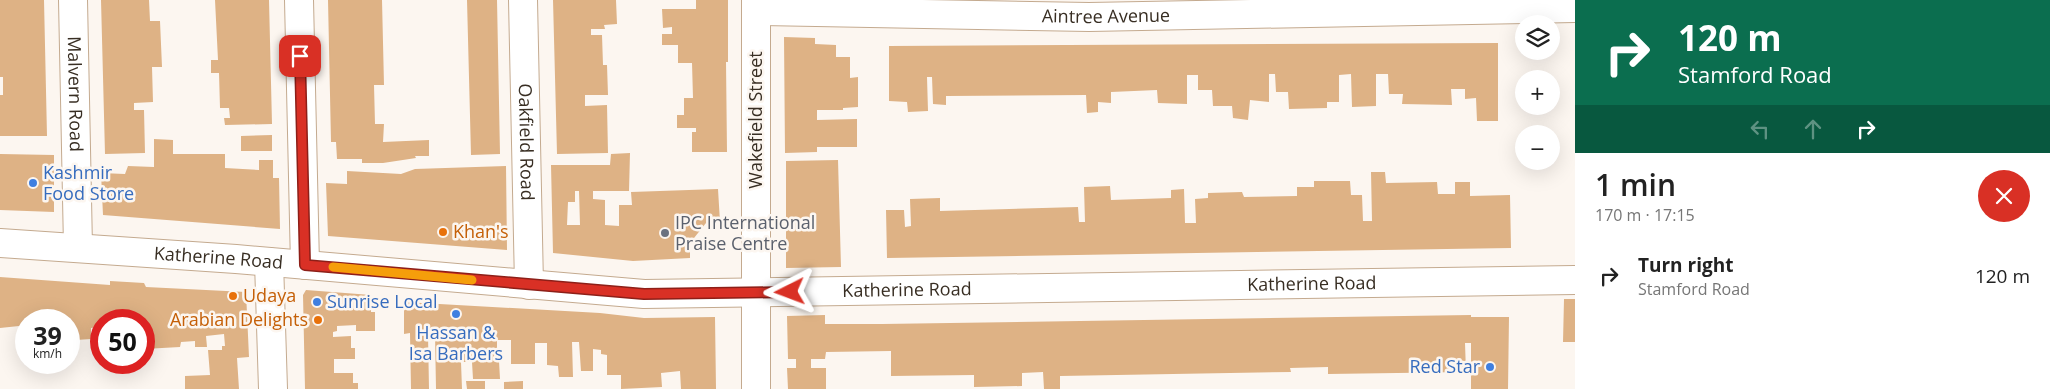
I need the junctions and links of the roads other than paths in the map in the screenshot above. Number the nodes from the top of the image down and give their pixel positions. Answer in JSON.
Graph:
{"nodes":[{"id":1,"x":73,"y":0,"type":"edge"},
{"id":2,"x":299,"y":0,"type":"edge"},
{"id":3,"x":523,"y":0,"type":"edge"},
{"id":4,"x":756,"y":5,"type":"edge"},
{"id":5,"x":1575,"y":8,"type":"edge"},
{"id":6,"x":0,"y":243,"type":"edge"},
{"id":7,"x":78,"y":247,"type":"junction"},
{"id":8,"x":269,"y":262,"type":"junction"},
{"id":9,"x":305,"y":265,"type":"junction"},
{"id":10,"x":1575,"y":280,"type":"edge"},
{"id":11,"x":529,"y":285,"type":"junction"},
{"id":12,"x":755,"y":294,"type":"junction"},
{"id":13,"x":273,"y":389,"type":"edge"},
{"id":14,"x":756,"y":389,"type":"edge"}],
"edges":[{"from":1,"to":7,"type":"street","name":"Malvern Road"},
{"from":2,"to":9,"type":"street"},
{"from":3,"to":11,"type":"street","name":"Oakfield Road"},
{"from":4,"to":5,"type":"street","name":"Aintree Avenue"},
{"from":4,"to":12,"type":"street","name":"Wakefield Street"},
{"from":6,"to":7,"type":"street","name":"Katherine Road"},
{"from":7,"to":8,"type":"street","name":"Katherine Road"},
{"from":8,"to":9,"type":"street","name":"Katherine Road"},
{"from":8,"to":13,"type":"street"},
{"from":9,"to":11,"type":"street","name":"Katherine Road"},
{"from":10,"to":12,"type":"street","name":"Katherine Road"},
{"from":11,"to":12,"type":"street","name":"Katherine Road"},
{"from":12,"to":14,"type":"street","name":"Wakefield Street"}]}
